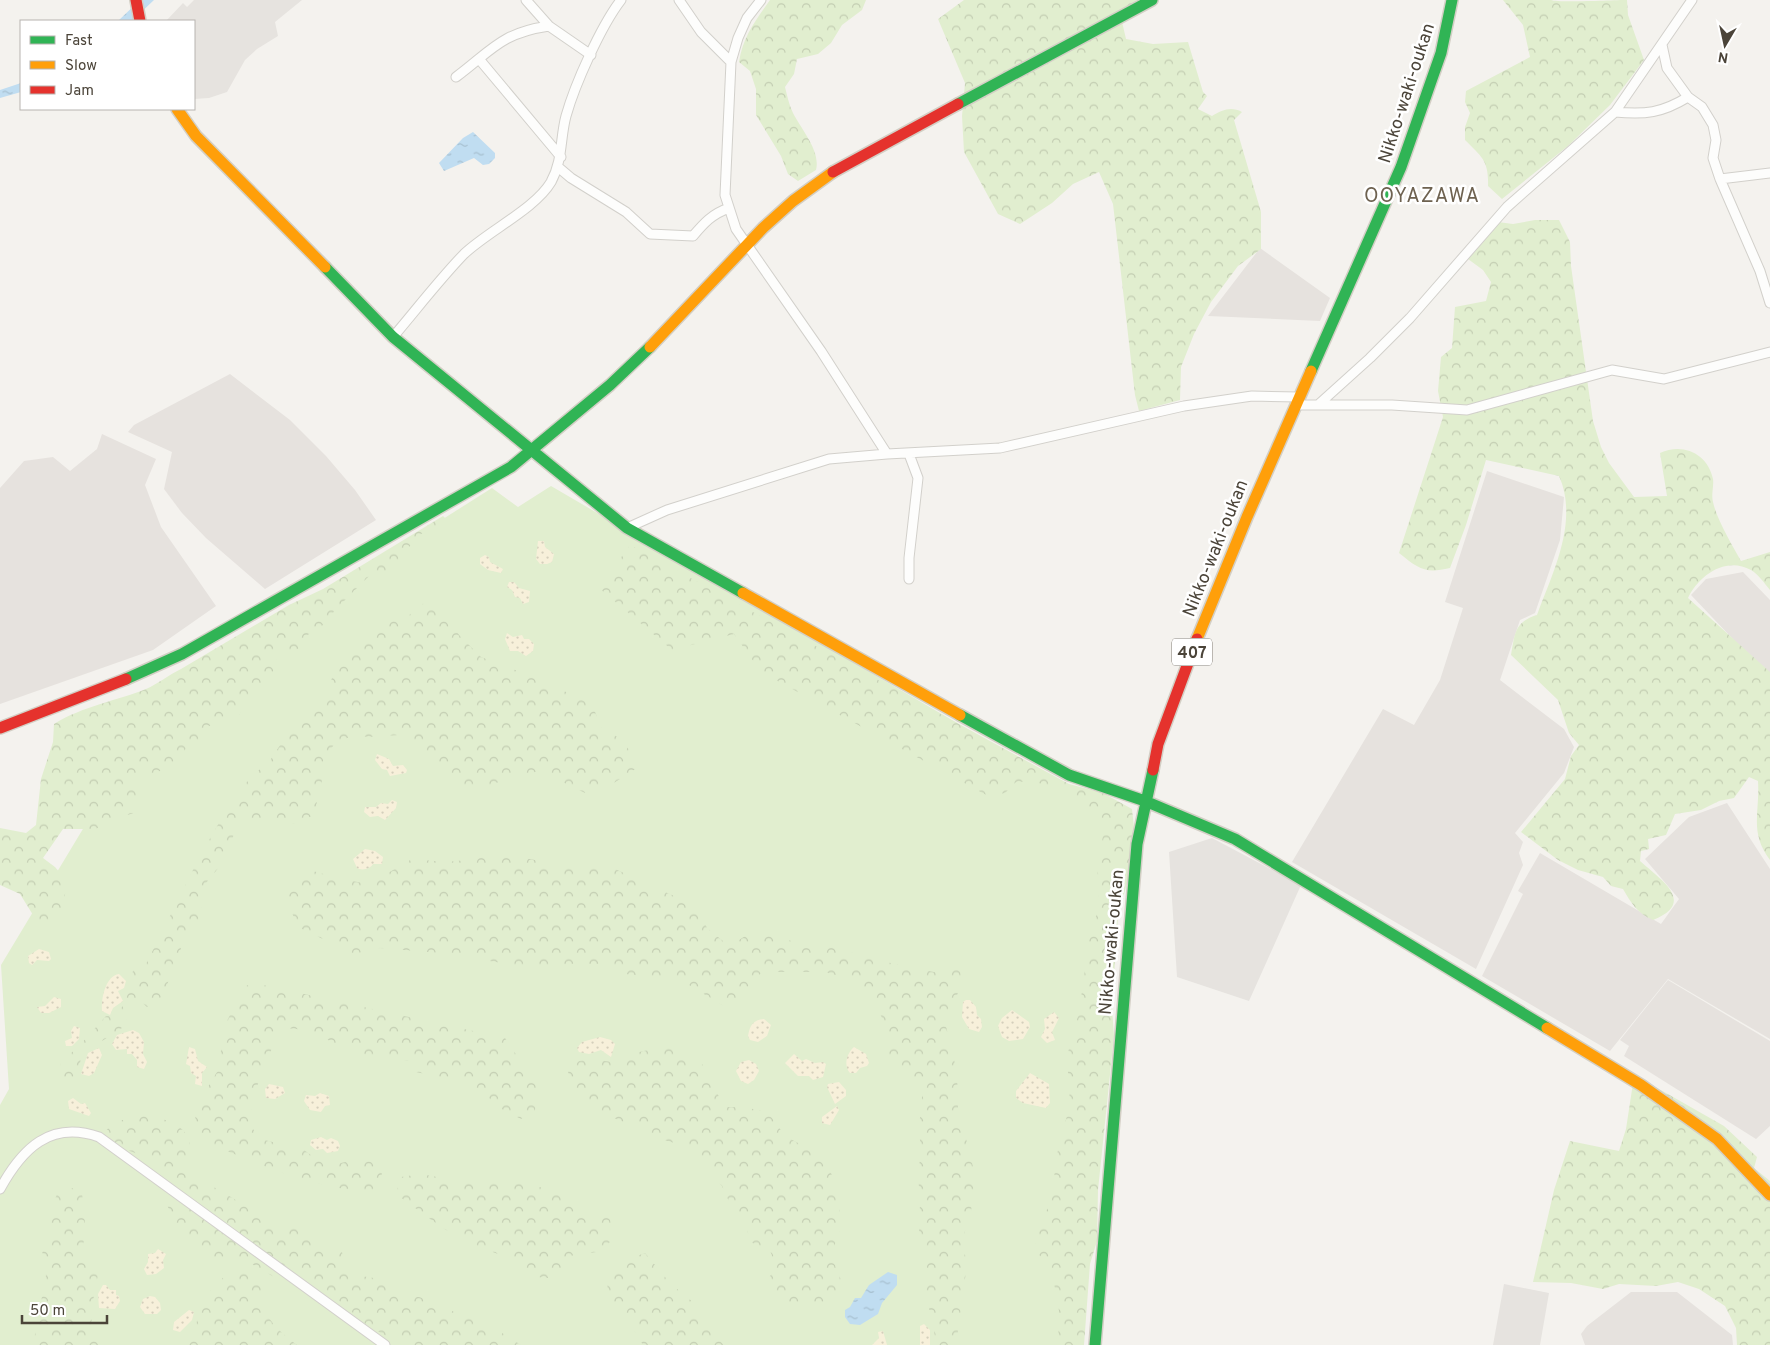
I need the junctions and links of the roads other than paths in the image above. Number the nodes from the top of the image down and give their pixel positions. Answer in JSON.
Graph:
{"nodes":[{"id":1,"x":136,"y":0,"type":"edge"},
{"id":2,"x":526,"y":0,"type":"edge"},
{"id":3,"x":621,"y":0,"type":"edge"},
{"id":4,"x":680,"y":0,"type":"edge"},
{"id":5,"x":761,"y":0,"type":"edge"},
{"id":6,"x":1152,"y":0,"type":"edge"},
{"id":7,"x":1452,"y":0,"type":"edge"},
{"id":8,"x":1692,"y":0,"type":"edge"},
{"id":9,"x":140,"y":20,"type":"edge"},
{"id":10,"x":549,"y":26,"type":"junction"},
{"id":11,"x":1662,"y":45,"type":"junction"},
{"id":12,"x":591,"y":55,"type":"junction"},
{"id":13,"x":480,"y":59,"type":"junction"},
{"id":14,"x":731,"y":62,"type":"junction"},
{"id":15,"x":456,"y":77,"type":"dead end"},
{"id":16,"x":1688,"y":98,"type":"junction"},
{"id":17,"x":178,"y":110,"type":"edge"},
{"id":18,"x":1615,"y":112,"type":"junction"},
{"id":19,"x":561,"y":157,"type":"junction"},
{"id":20,"x":558,"y":167,"type":"junction"},
{"id":21,"x":1770,"y":173,"type":"edge"},
{"id":22,"x":1720,"y":179,"type":"junction"},
{"id":23,"x":729,"y":208,"type":"junction"},
{"id":24,"x":746,"y":244,"type":"junction"},
{"id":25,"x":1770,"y":302,"type":"edge"},
{"id":26,"x":393,"y":338,"type":"junction"},
{"id":27,"x":1770,"y":352,"type":"edge"},
{"id":28,"x":1297,"y":401,"type":"junction"},
{"id":29,"x":1319,"y":404,"type":"junction"},
{"id":30,"x":530,"y":451,"type":"junction"},
{"id":31,"x":887,"y":454,"type":"junction"},
{"id":32,"x":909,"y":454,"type":"junction"},
{"id":33,"x":627,"y":528,"type":"junction"},
{"id":34,"x":909,"y":580,"type":"dead end"},
{"id":35,"x":0,"y":728,"type":"edge"},
{"id":36,"x":1144,"y":801,"type":"junction"},
{"id":37,"x":0,"y":1189,"type":"edge"},
{"id":38,"x":1770,"y":1195,"type":"edge"},
{"id":39,"x":385,"y":1345,"type":"edge"},
{"id":40,"x":1095,"y":1345,"type":"edge"}],
"edges":[{"from":1,"to":9,"type":"main road"},
{"from":2,"to":10,"type":"street"},
{"from":3,"to":12,"type":"street"},
{"from":4,"to":14,"type":"street"},
{"from":5,"to":14,"type":"street"},
{"from":6,"to":24,"type":"main road"},
{"from":7,"to":28,"type":"main road","name":"Nikko-waki-oukan","number":"407"},
{"from":8,"to":11,"type":"street"},
{"from":10,"to":12,"type":"street"},
{"from":10,"to":13,"type":"street"},
{"from":11,"to":16,"type":"street"},
{"from":11,"to":18,"type":"street"},
{"from":12,"to":19,"type":"street"},
{"from":13,"to":15,"type":"street"},
{"from":13,"to":19,"type":"street"},
{"from":14,"to":23,"type":"street"},
{"from":16,"to":18,"type":"street"},
{"from":16,"to":22,"type":"street"},
{"from":17,"to":26,"type":"main road"},
{"from":18,"to":29,"type":"street"},
{"from":19,"to":20,"type":"street"},
{"from":20,"to":23,"type":"street"},
{"from":20,"to":26,"type":"street"},
{"from":21,"to":22,"type":"street"},
{"from":22,"to":25,"type":"street"},
{"from":23,"to":24,"type":"street"},
{"from":24,"to":30,"type":"main road"},
{"from":24,"to":31,"type":"street"},
{"from":26,"to":30,"type":"main road"},
{"from":27,"to":29,"type":"street"},
{"from":28,"to":29,"type":"street"},
{"from":28,"to":32,"type":"street"},
{"from":28,"to":36,"type":"main road","name":"Nikko-waki-oukan","number":"407"},
{"from":30,"to":33,"type":"main road"},
{"from":30,"to":35,"type":"main road"},
{"from":31,"to":32,"type":"street"},
{"from":31,"to":33,"type":"street"},
{"from":32,"to":34,"type":"street"},
{"from":33,"to":36,"type":"main road"},
{"from":36,"to":38,"type":"main road"},
{"from":36,"to":40,"type":"main road","name":"Nikko-waki-oukan","number":"407"},
{"from":37,"to":39,"type":"street"}]}
